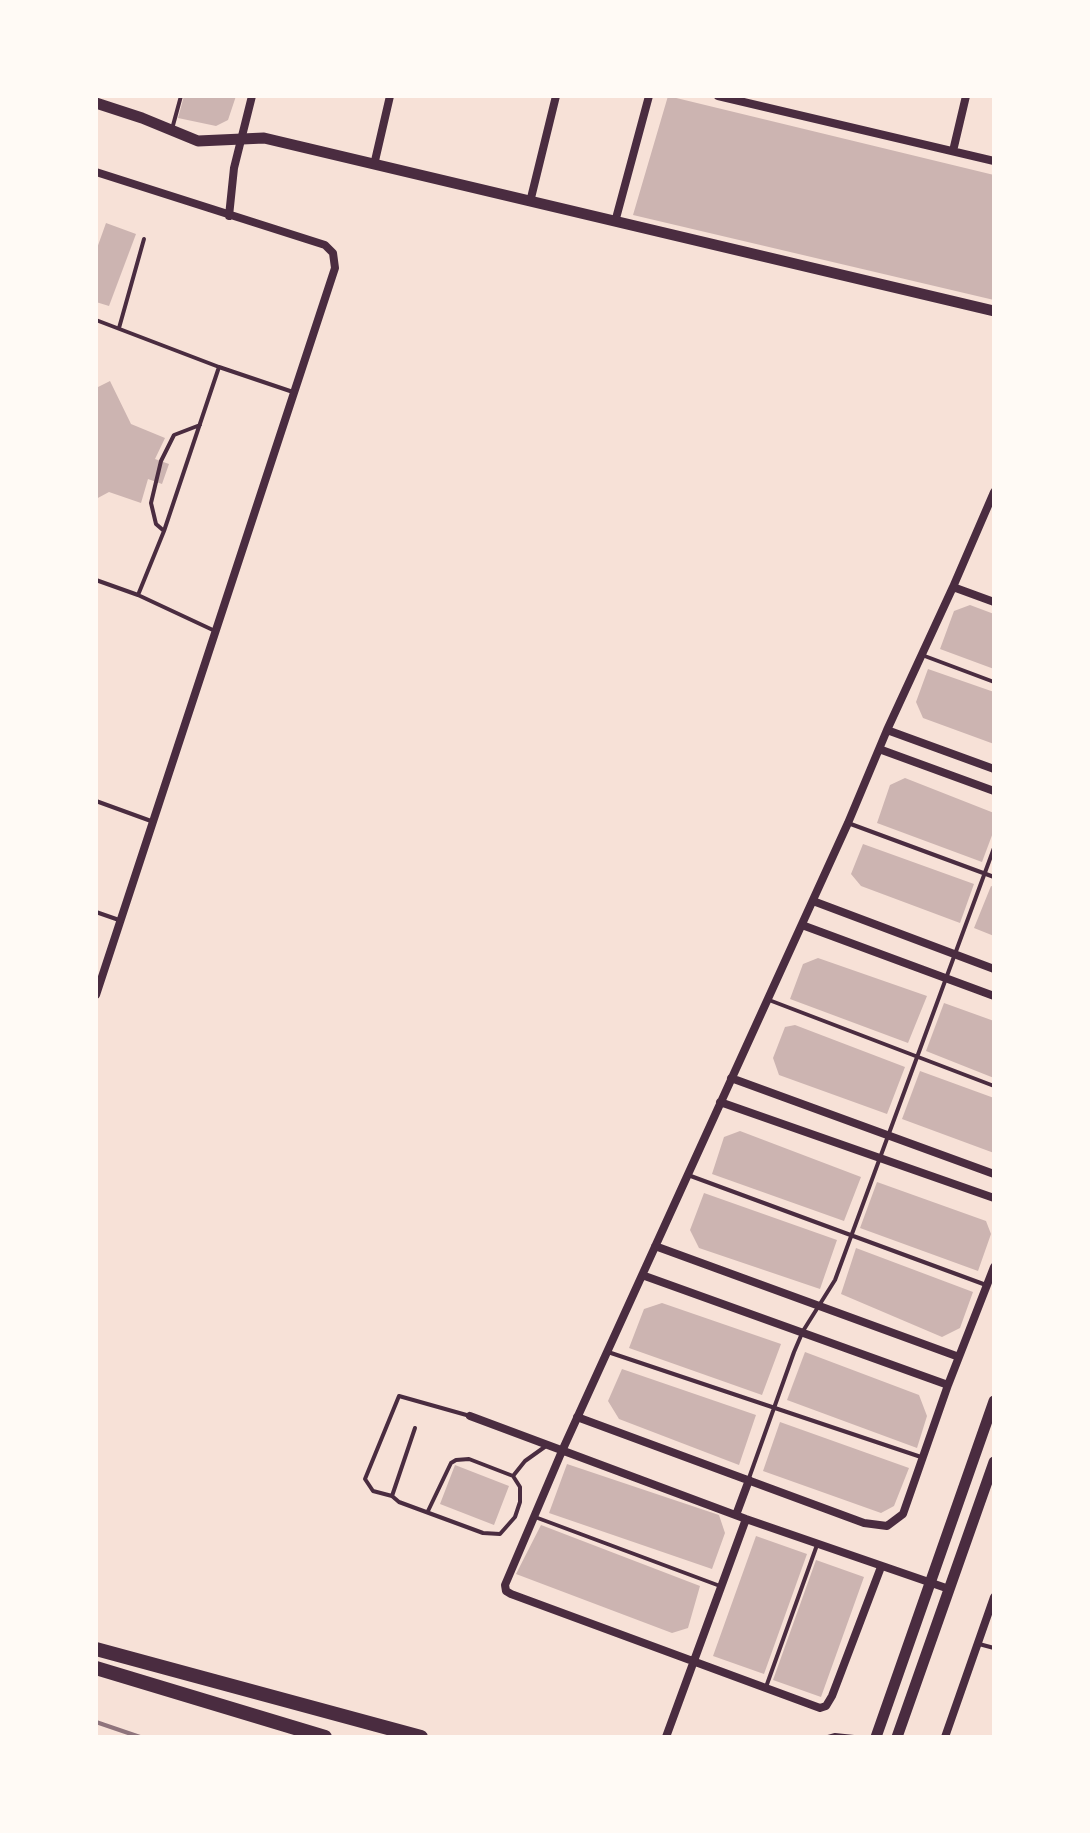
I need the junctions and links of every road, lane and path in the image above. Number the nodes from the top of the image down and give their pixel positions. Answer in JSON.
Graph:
{"nodes":[{"id":1,"x":181,"y":96,"type":"edge"},
{"id":2,"x":252,"y":96,"type":"edge"},
{"id":3,"x":390,"y":96,"type":"edge"},
{"id":4,"x":556,"y":96,"type":"edge"},
{"id":5,"x":649,"y":96,"type":"edge"},
{"id":6,"x":718,"y":96,"type":"edge"},
{"id":7,"x":966,"y":96,"type":"edge"},
{"id":8,"x":96,"y":103,"type":"edge"},
{"id":9,"x":171,"y":132,"type":"junction"},
{"id":10,"x":240,"y":138,"type":"junction"},
{"id":11,"x":953,"y":151,"type":"junction"},
{"id":12,"x":994,"y":161,"type":"edge"},
{"id":13,"x":374,"y":165,"type":"junction"},
{"id":14,"x":96,"y":172,"type":"edge"},
{"id":15,"x":530,"y":202,"type":"junction"},
{"id":16,"x":229,"y":216,"type":"junction"},
{"id":17,"x":615,"y":222,"type":"junction"},
{"id":18,"x":144,"y":239,"type":"dead end"},
{"id":19,"x":994,"y":311,"type":"edge"},
{"id":20,"x":96,"y":320,"type":"edge"},
{"id":21,"x":119,"y":328,"type":"junction"},
{"id":22,"x":219,"y":367,"type":"junction"},
{"id":23,"x":293,"y":392,"type":"junction"},
{"id":24,"x":200,"y":425,"type":"junction"},
{"id":25,"x":994,"y":492,"type":"edge"},
{"id":26,"x":983,"y":516,"type":"junction"},
{"id":27,"x":994,"y":520,"type":"edge"},
{"id":28,"x":164,"y":531,"type":"junction"},
{"id":29,"x":96,"y":580,"type":"edge"},
{"id":30,"x":953,"y":587,"type":"junction"},
{"id":31,"x":138,"y":595,"type":"junction"},
{"id":32,"x":994,"y":602,"type":"edge"},
{"id":33,"x":215,"y":631,"type":"junction"},
{"id":34,"x":922,"y":655,"type":"junction"},
{"id":35,"x":994,"y":682,"type":"edge"},
{"id":36,"x":887,"y":730,"type":"junction"},
{"id":37,"x":879,"y":749,"type":"junction"},
{"id":38,"x":994,"y":769,"type":"edge"},
{"id":39,"x":994,"y":791,"type":"edge"},
{"id":40,"x":96,"y":801,"type":"edge"},
{"id":41,"x":153,"y":822,"type":"junction"},
{"id":42,"x":848,"y":823,"type":"junction"},
{"id":43,"x":994,"y":848,"type":"edge"},
{"id":44,"x":984,"y":874,"type":"junction"},
{"id":45,"x":994,"y":877,"type":"edge"},
{"id":46,"x":813,"y":901,"type":"junction"},
{"id":47,"x":96,"y":912,"type":"edge"},
{"id":48,"x":121,"y":920,"type":"junction"},
{"id":49,"x":802,"y":925,"type":"junction"},
{"id":50,"x":953,"y":954,"type":"junction"},
{"id":51,"x":994,"y":969,"type":"edge"},
{"id":52,"x":945,"y":978,"type":"junction"},
{"id":53,"x":96,"y":995,"type":"edge"},
{"id":54,"x":994,"y":996,"type":"edge"},
{"id":55,"x":767,"y":999,"type":"junction"},
{"id":56,"x":918,"y":1056,"type":"junction"},
{"id":57,"x":731,"y":1078,"type":"junction"},
{"id":58,"x":994,"y":1086,"type":"edge"},
{"id":59,"x":720,"y":1102,"type":"junction"},
{"id":60,"x":888,"y":1135,"type":"junction"},
{"id":61,"x":879,"y":1159,"type":"junction"},
{"id":62,"x":994,"y":1174,"type":"edge"},
{"id":63,"x":688,"y":1175,"type":"junction"},
{"id":64,"x":994,"y":1198,"type":"edge"},
{"id":65,"x":851,"y":1235,"type":"junction"},
{"id":66,"x":655,"y":1246,"type":"junction"},
{"id":67,"x":994,"y":1267,"type":"edge"},
{"id":68,"x":642,"y":1275,"type":"junction"},
{"id":69,"x":988,"y":1285,"type":"junction"},
{"id":70,"x":819,"y":1305,"type":"junction"},
{"id":71,"x":803,"y":1331,"type":"junction"},
{"id":72,"x":608,"y":1352,"type":"junction"},
{"id":73,"x":959,"y":1357,"type":"junction"},
{"id":74,"x":948,"y":1385,"type":"junction"},
{"id":75,"x":994,"y":1401,"type":"edge"},
{"id":76,"x":773,"y":1408,"type":"junction"},
{"id":77,"x":470,"y":1416,"type":"joint"},
{"id":78,"x":577,"y":1417,"type":"junction"},
{"id":79,"x":415,"y":1428,"type":"dead end"},
{"id":80,"x":549,"y":1445,"type":"junction"},
{"id":81,"x":562,"y":1451,"type":"junction"},
{"id":82,"x":924,"y":1458,"type":"junction"},
{"id":83,"x":994,"y":1462,"type":"edge"},
{"id":84,"x":513,"y":1476,"type":"junction"},
{"id":85,"x":749,"y":1480,"type":"junction"},
{"id":86,"x":392,"y":1496,"type":"junction"},
{"id":87,"x":428,"y":1511,"type":"junction"},
{"id":88,"x":736,"y":1515,"type":"junction"},
{"id":89,"x":533,"y":1516,"type":"junction"},
{"id":90,"x":746,"y":1519,"type":"junction"},
{"id":91,"x":818,"y":1544,"type":"junction"},
{"id":92,"x":881,"y":1567,"type":"junction"},
{"id":93,"x":930,"y":1583,"type":"junction"},
{"id":94,"x":720,"y":1586,"type":"junction"},
{"id":95,"x":949,"y":1589,"type":"junction"},
{"id":96,"x":994,"y":1597,"type":"edge"},
{"id":97,"x":977,"y":1643,"type":"junction"},
{"id":98,"x":994,"y":1648,"type":"edge"},
{"id":99,"x":96,"y":1649,"type":"edge"},
{"id":100,"x":692,"y":1660,"type":"junction"},
{"id":101,"x":96,"y":1668,"type":"edge"},
{"id":102,"x":765,"y":1689,"type":"junction"},
{"id":103,"x":325,"y":1737,"type":"edge"},
{"id":104,"x":421,"y":1737,"type":"edge"},
{"id":105,"x":666,"y":1737,"type":"edge"},
{"id":106,"x":828,"y":1737,"type":"edge"},
{"id":107,"x":854,"y":1737,"type":"edge"},
{"id":108,"x":876,"y":1737,"type":"edge"},
{"id":109,"x":897,"y":1737,"type":"edge"},
{"id":110,"x":945,"y":1737,"type":"edge"}],
"edges":[{"from":1,"to":9,"type":"lane"},
{"from":2,"to":10,"type":"street"},
{"from":3,"to":13,"type":"street"},
{"from":4,"to":15,"type":"street"},
{"from":5,"to":17,"type":"street"},
{"from":6,"to":11,"type":"street"},
{"from":7,"to":11,"type":"street"},
{"from":8,"to":9,"type":"street"},
{"from":9,"to":10,"type":"street"},
{"from":10,"to":13,"type":"street"},
{"from":10,"to":16,"type":"street"},
{"from":11,"to":12,"type":"street"},
{"from":13,"to":15,"type":"street"},
{"from":14,"to":16,"type":"street"},
{"from":15,"to":17,"type":"street"},
{"from":16,"to":23,"type":"street"},
{"from":17,"to":19,"type":"street"},
{"from":18,"to":21,"type":"lane"},
{"from":20,"to":21,"type":"lane"},
{"from":21,"to":22,"type":"lane"},
{"from":22,"to":23,"type":"lane"},
{"from":22,"to":24,"type":"lane"},
{"from":23,"to":33,"type":"street"},
{"from":24,"to":28,"type":"lane"},
{"from":24,"to":28,"type":"lane"},
{"from":25,"to":26,"type":"street"},
{"from":26,"to":27,"type":"lane"},
{"from":26,"to":30,"type":"street"},
{"from":28,"to":31,"type":"lane"},
{"from":29,"to":31,"type":"lane"},
{"from":30,"to":32,"type":"street"},
{"from":30,"to":34,"type":"street"},
{"from":31,"to":33,"type":"lane"},
{"from":33,"to":41,"type":"street"},
{"from":34,"to":35,"type":"lane"},
{"from":34,"to":36,"type":"street"},
{"from":36,"to":37,"type":"street"},
{"from":36,"to":38,"type":"street"},
{"from":37,"to":39,"type":"street"},
{"from":37,"to":42,"type":"street"},
{"from":40,"to":41,"type":"lane"},
{"from":41,"to":48,"type":"street"},
{"from":42,"to":44,"type":"lane"},
{"from":42,"to":46,"type":"street"},
{"from":43,"to":44,"type":"lane"},
{"from":44,"to":45,"type":"lane"},
{"from":44,"to":50,"type":"lane"},
{"from":46,"to":49,"type":"street"},
{"from":46,"to":50,"type":"street"},
{"from":47,"to":48,"type":"lane"},
{"from":48,"to":53,"type":"street"},
{"from":49,"to":52,"type":"street"},
{"from":49,"to":55,"type":"street"},
{"from":50,"to":51,"type":"street"},
{"from":50,"to":52,"type":"lane"},
{"from":52,"to":54,"type":"street"},
{"from":52,"to":56,"type":"lane"},
{"from":55,"to":56,"type":"lane"},
{"from":55,"to":57,"type":"street"},
{"from":56,"to":58,"type":"lane"},
{"from":56,"to":60,"type":"lane"},
{"from":57,"to":59,"type":"street"},
{"from":57,"to":60,"type":"street"},
{"from":59,"to":61,"type":"street"},
{"from":59,"to":63,"type":"street"},
{"from":60,"to":61,"type":"lane"},
{"from":60,"to":62,"type":"street"},
{"from":61,"to":64,"type":"street"},
{"from":61,"to":65,"type":"lane"},
{"from":63,"to":65,"type":"lane"},
{"from":63,"to":66,"type":"street"},
{"from":65,"to":69,"type":"lane"},
{"from":65,"to":70,"type":"lane"},
{"from":66,"to":68,"type":"street"},
{"from":66,"to":70,"type":"street"},
{"from":67,"to":69,"type":"street"},
{"from":68,"to":71,"type":"street"},
{"from":68,"to":72,"type":"street"},
{"from":69,"to":73,"type":"street"},
{"from":70,"to":71,"type":"lane"},
{"from":70,"to":73,"type":"street"},
{"from":71,"to":74,"type":"street"},
{"from":71,"to":76,"type":"lane"},
{"from":72,"to":76,"type":"lane"},
{"from":72,"to":78,"type":"street"},
{"from":73,"to":74,"type":"street"},
{"from":74,"to":82,"type":"street"},
{"from":75,"to":93,"type":"street"},
{"from":76,"to":82,"type":"lane"},
{"from":76,"to":85,"type":"lane"},
{"from":77,"to":80,"type":"street"},
{"from":77,"to":86,"type":"lane"},
{"from":78,"to":81,"type":"street"},
{"from":78,"to":85,"type":"street"},
{"from":79,"to":86,"type":"lane"},
{"from":80,"to":81,"type":"street"},
{"from":80,"to":84,"type":"lane"},
{"from":81,"to":88,"type":"street"},
{"from":81,"to":89,"type":"street"},
{"from":82,"to":85,"type":"street"},
{"from":83,"to":95,"type":"street"},
{"from":84,"to":87,"type":"lane"},
{"from":84,"to":87,"type":"lane"},
{"from":85,"to":88,"type":"street"},
{"from":86,"to":87,"type":"lane"},
{"from":88,"to":90,"type":"street"},
{"from":89,"to":94,"type":"lane"},
{"from":89,"to":100,"type":"street"},
{"from":90,"to":91,"type":"street"},
{"from":90,"to":94,"type":"street"},
{"from":91,"to":92,"type":"street"},
{"from":91,"to":102,"type":"lane"},
{"from":92,"to":93,"type":"street"},
{"from":92,"to":102,"type":"street"},
{"from":93,"to":95,"type":"street"},
{"from":93,"to":108,"type":"street"},
{"from":94,"to":100,"type":"street"},
{"from":95,"to":109,"type":"street"},
{"from":96,"to":97,"type":"street"},
{"from":97,"to":98,"type":"lane"},
{"from":97,"to":110,"type":"street"},
{"from":99,"to":104,"type":"highway"},
{"from":100,"to":102,"type":"street"},
{"from":100,"to":105,"type":"street"},
{"from":101,"to":103,"type":"highway"},
{"from":106,"to":107,"type":"lane"}]}
